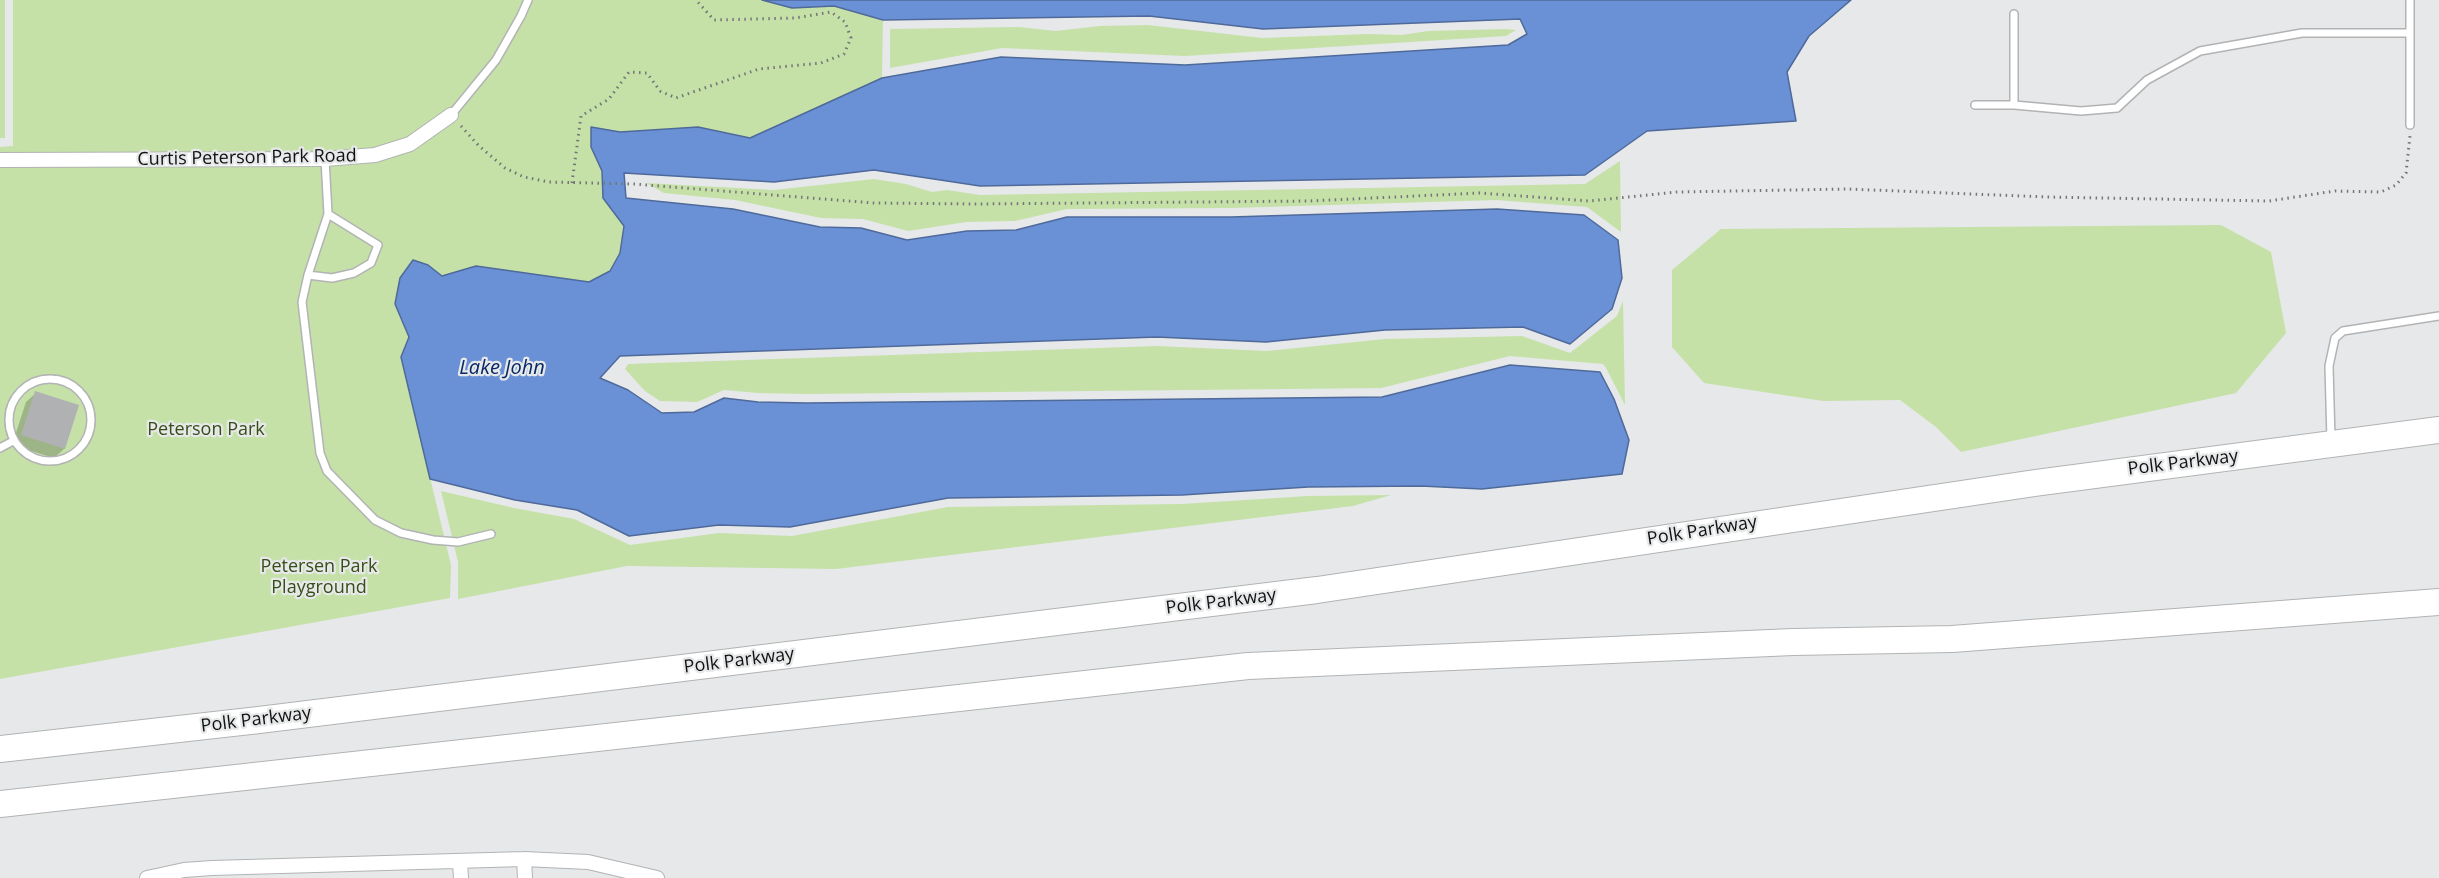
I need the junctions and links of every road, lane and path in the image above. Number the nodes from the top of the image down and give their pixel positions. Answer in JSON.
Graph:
{"nodes":[{"id":1,"x":528,"y":0,"type":"edge"},
{"id":2,"x":696,"y":0,"type":"edge"},
{"id":3,"x":2410,"y":0,"type":"edge"},
{"id":4,"x":2014,"y":14,"type":"dead end"},
{"id":5,"x":2410,"y":33,"type":"junction"},
{"id":6,"x":1975,"y":105,"type":"dead end"},
{"id":7,"x":2014,"y":105,"type":"junction"},
{"id":8,"x":452,"y":115,"type":"junction"},
{"id":9,"x":2410,"y":125,"type":"joint"},
{"id":10,"x":325,"y":159,"type":"junction"},
{"id":11,"x":0,"y":160,"type":"edge"},
{"id":12,"x":572,"y":183,"type":"junction"},
{"id":13,"x":328,"y":214,"type":"junction"},
{"id":14,"x":308,"y":275,"type":"junction"},
{"id":15,"x":2439,"y":316,"type":"edge"},
{"id":16,"x":2439,"y":430,"type":"edge"},
{"id":17,"x":13,"y":441,"type":"junction"},
{"id":18,"x":2331,"y":444,"type":"junction"},
{"id":19,"x":0,"y":448,"type":"edge"},
{"id":20,"x":491,"y":534,"type":"dead end"},
{"id":21,"x":2439,"y":602,"type":"edge"},
{"id":22,"x":0,"y":749,"type":"edge"},
{"id":23,"x":0,"y":804,"type":"edge"},
{"id":24,"x":524,"y":859,"type":"junction"},
{"id":25,"x":460,"y":862,"type":"junction"},
{"id":26,"x":147,"y":878,"type":"edge"},
{"id":27,"x":461,"y":878,"type":"edge"},
{"id":28,"x":525,"y":878,"type":"edge"},
{"id":29,"x":657,"y":878,"type":"edge"}],
"edges":[{"from":1,"to":8,"type":"lane","name":"Curtis Peterson Park Road"},
{"from":2,"to":12,"type":"path"},
{"from":3,"to":5,"type":"lane"},
{"from":4,"to":7,"type":"lane"},
{"from":5,"to":7,"type":"lane"},
{"from":5,"to":9,"type":"lane"},
{"from":6,"to":7,"type":"lane"},
{"from":8,"to":10,"type":"street","name":"Curtis Peterson Park Road"},
{"from":8,"to":12,"type":"path"},
{"from":9,"to":12,"type":"path"},
{"from":10,"to":11,"type":"street","name":"Curtis Peterson Park Road"},
{"from":10,"to":13,"type":"lane"},
{"from":13,"to":14,"type":"lane"},
{"from":13,"to":14,"type":"lane"},
{"from":14,"to":20,"type":"lane"},
{"from":15,"to":18,"type":"lane"},
{"from":16,"to":18,"type":"highway","name":"Polk Parkway"},
{"from":17,"to":17,"type":"lane"},
{"from":17,"to":19,"type":"lane"},
{"from":18,"to":22,"type":"highway","name":"Polk Parkway"},
{"from":21,"to":23,"type":"highway"},
{"from":24,"to":25,"type":"street"},
{"from":24,"to":28,"type":"street"},
{"from":24,"to":29,"type":"street"},
{"from":25,"to":26,"type":"street"},
{"from":25,"to":27,"type":"street"}]}
